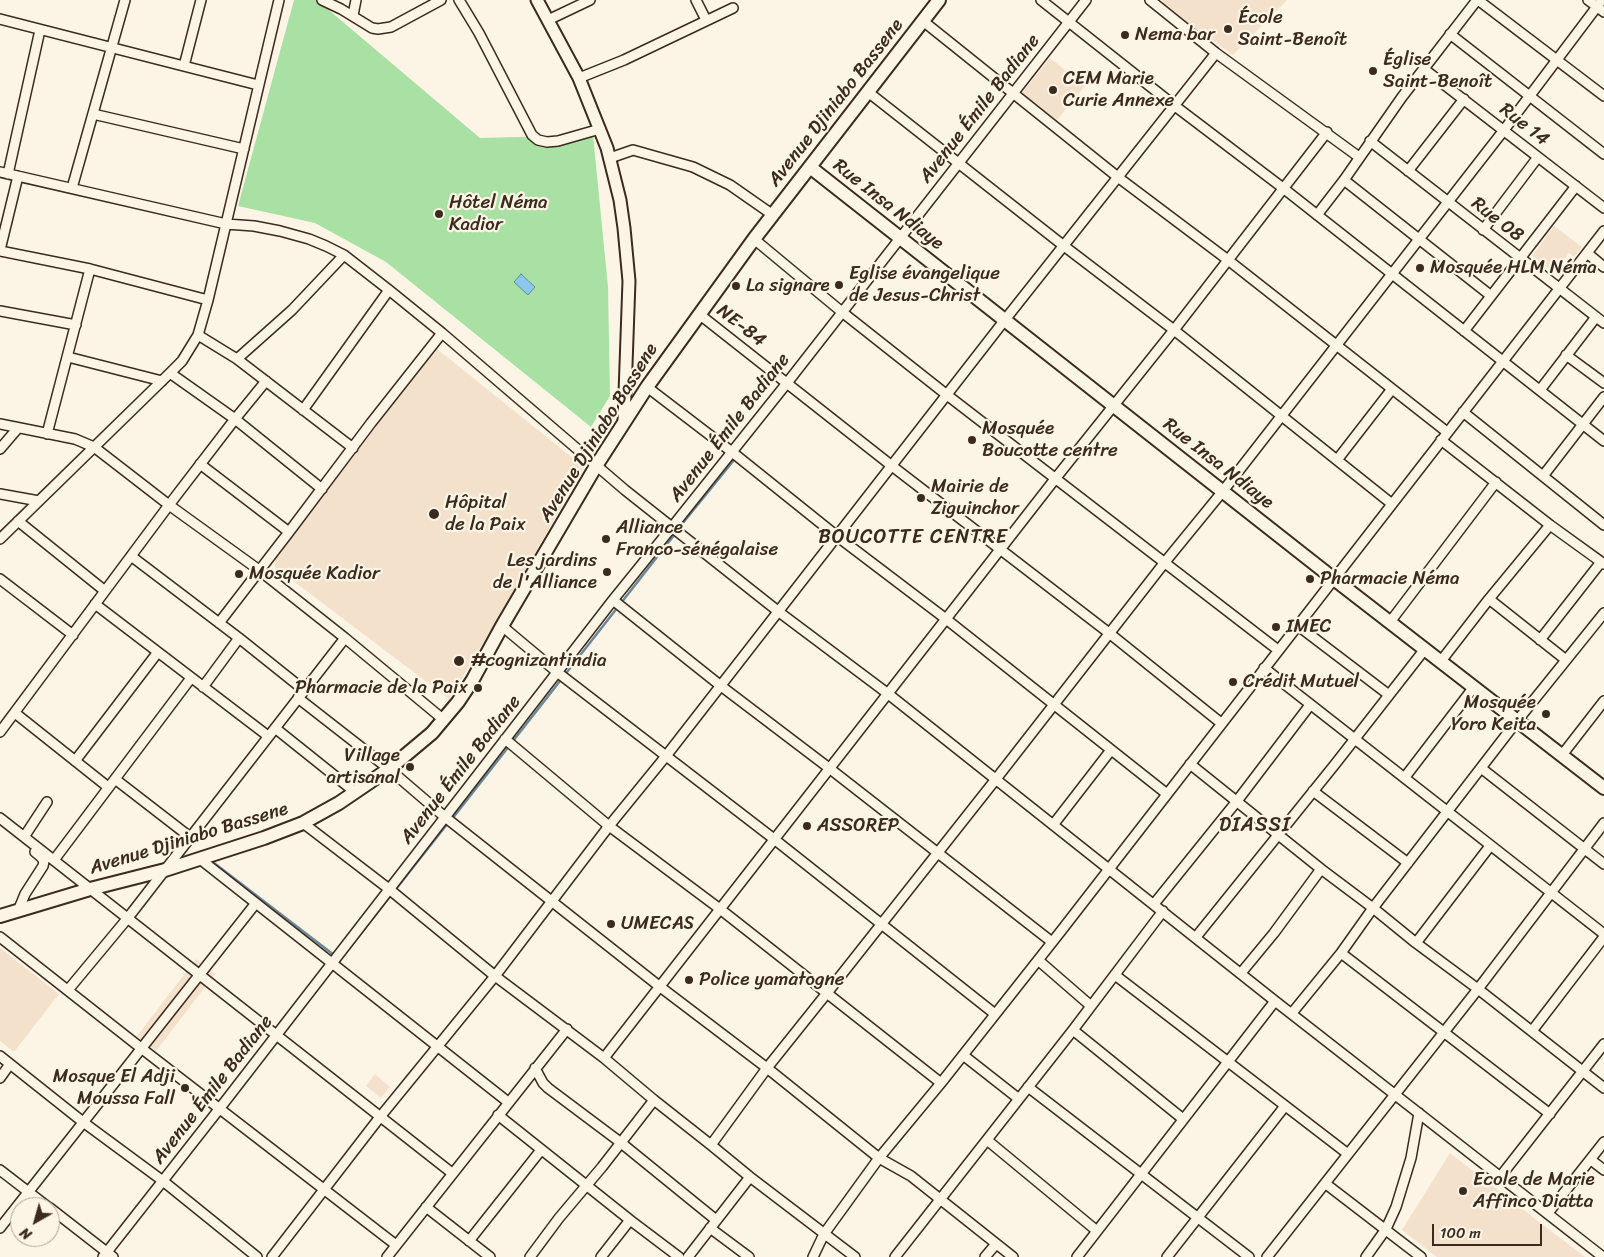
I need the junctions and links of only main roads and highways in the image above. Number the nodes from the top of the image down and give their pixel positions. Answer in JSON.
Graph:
{"nodes":[{"id":1,"x":939,"y":0,"type":"edge"},
{"id":2,"x":810,"y":167,"type":"junction"},
{"id":3,"x":1604,"y":788,"type":"edge"},
{"id":4,"x":0,"y":916,"type":"edge"}],
"edges":[{"from":1,"to":2,"type":"main road","name":"Avenue Djiniabo Bassene"},
{"from":2,"to":3,"type":"main road","name":"Rue Insa Ndiaye"},
{"from":2,"to":4,"type":"main road","name":"Avenue Djiniabo Bassene"}]}
